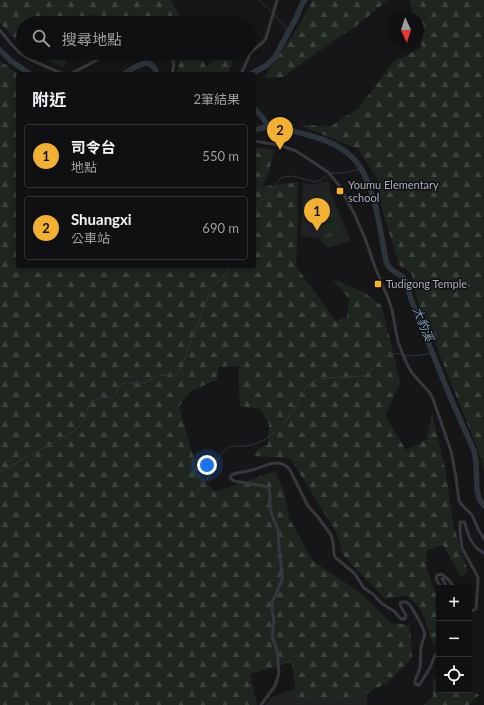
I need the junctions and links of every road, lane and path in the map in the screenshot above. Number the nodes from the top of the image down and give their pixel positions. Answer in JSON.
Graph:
{"nodes":[{"id":1,"x":277,"y":0,"type":"edge"},
{"id":2,"x":0,"y":30,"type":"edge"},
{"id":3,"x":256,"y":48,"type":"edge"},
{"id":4,"x":16,"y":49,"type":"edge"},
{"id":5,"x":33,"y":60,"type":"edge"},
{"id":6,"x":96,"y":60,"type":"edge"},
{"id":7,"x":173,"y":60,"type":"edge"},
{"id":8,"x":247,"y":60,"type":"edge"},
{"id":9,"x":58,"y":72,"type":"edge"},
{"id":10,"x":76,"y":72,"type":"edge"},
{"id":11,"x":172,"y":72,"type":"edge"},
{"id":12,"x":242,"y":72,"type":"edge"},
{"id":13,"x":256,"y":141,"type":"edge"},
{"id":14,"x":484,"y":539,"type":"edge"},
{"id":15,"x":484,"y":553,"type":"edge"},
{"id":16,"x":445,"y":577,"type":"junction"},
{"id":17,"x":440,"y":585,"type":"edge"},
{"id":18,"x":446,"y":585,"type":"edge"},
{"id":19,"x":453,"y":585,"type":"edge"},
{"id":20,"x":472,"y":611,"type":"edge"},
{"id":21,"x":436,"y":654,"type":"edge"},
{"id":22,"x":261,"y":705,"type":"edge"}],
"edges":[{"from":1,"to":3,"type":"street"},
{"from":2,"to":4,"type":"street"},
{"from":5,"to":9,"type":"street"},
{"from":6,"to":10,"type":"street"},
{"from":7,"to":11,"type":"street"},
{"from":8,"to":12,"type":"street"},
{"from":13,"to":14,"type":"street"},
{"from":15,"to":20,"type":"street"},
{"from":16,"to":17,"type":"street"},
{"from":16,"to":18,"type":"street"},
{"from":16,"to":19,"type":"street"},
{"from":21,"to":22,"type":"street"}]}
